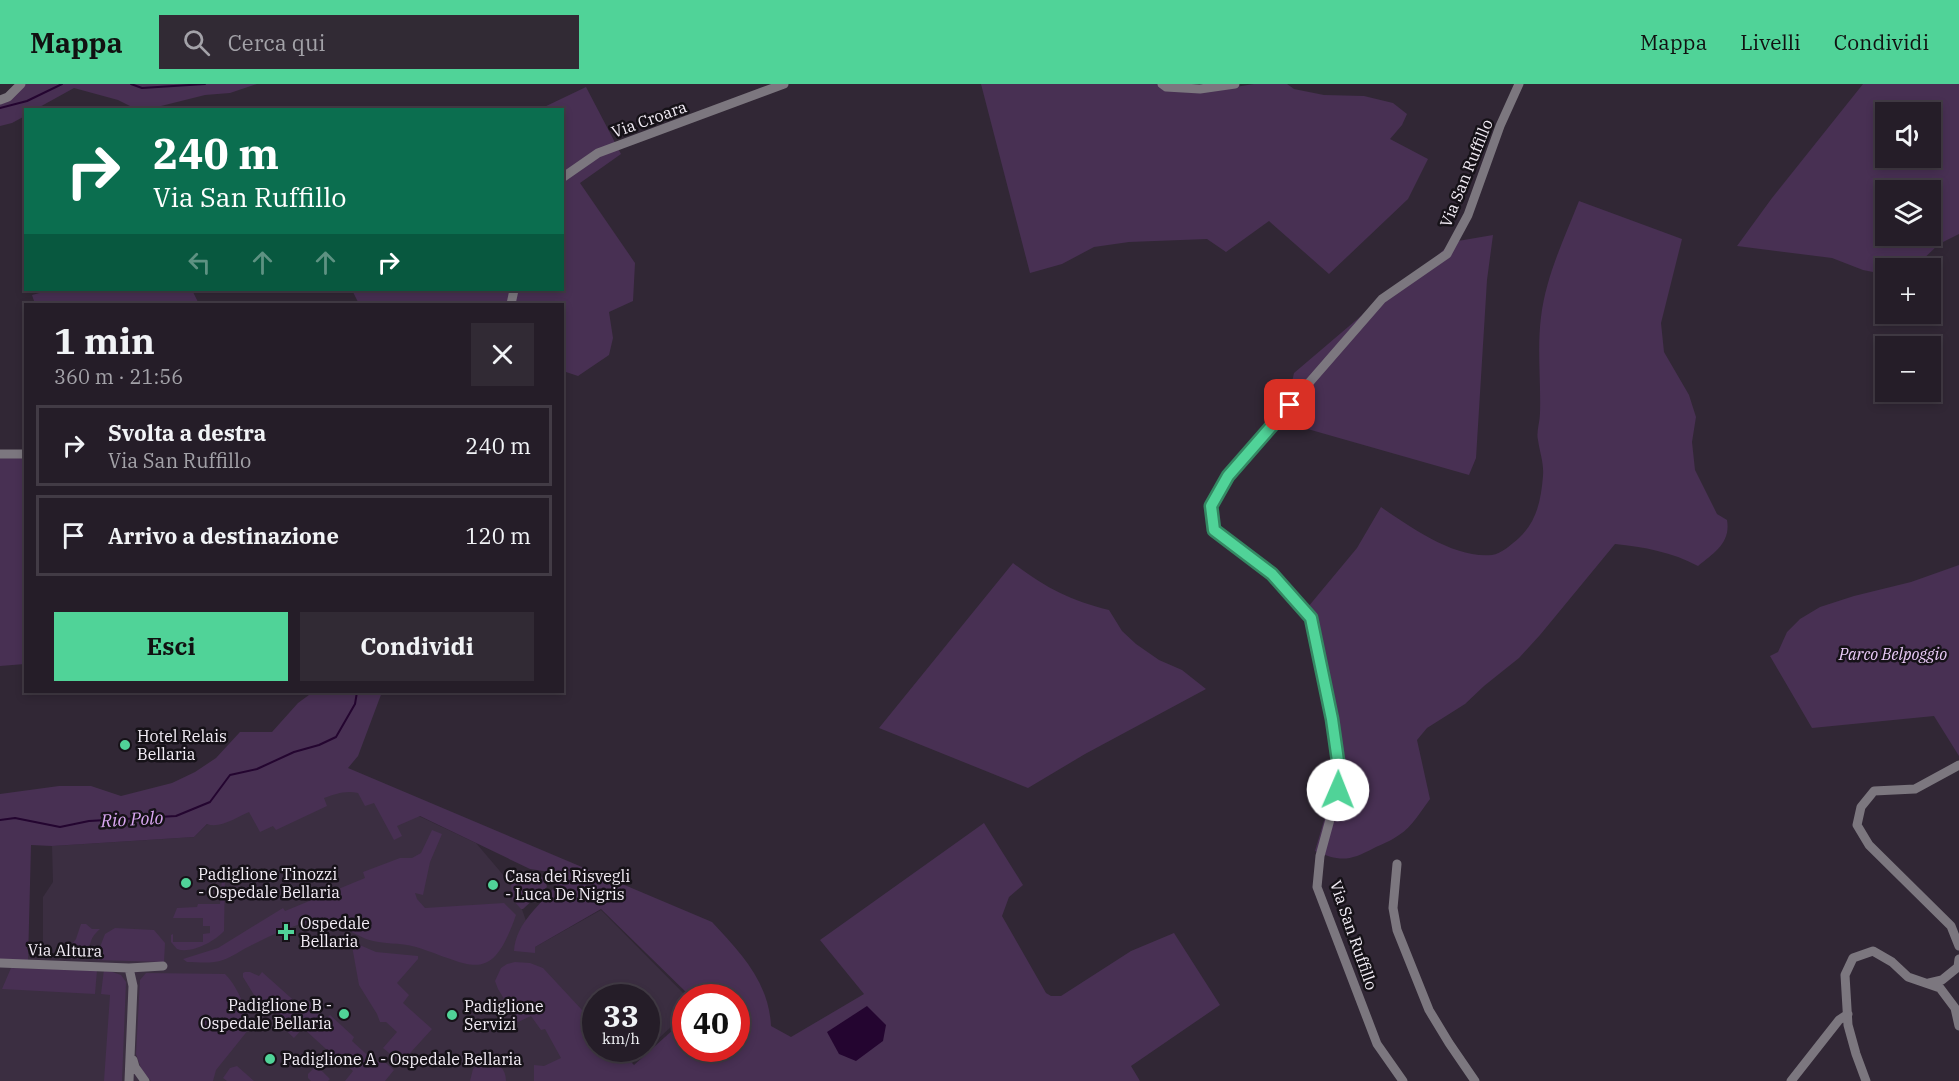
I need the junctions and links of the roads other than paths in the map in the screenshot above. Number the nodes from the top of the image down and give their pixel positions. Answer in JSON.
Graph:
{"nodes":[{"id":1,"x":21,"y":84,"type":"edge"},
{"id":2,"x":784,"y":84,"type":"edge"},
{"id":3,"x":1162,"y":84,"type":"edge"},
{"id":4,"x":1235,"y":84,"type":"edge"},
{"id":5,"x":1519,"y":84,"type":"edge"},
{"id":6,"x":0,"y":100,"type":"edge"},
{"id":7,"x":564,"y":177,"type":"edge"},
{"id":8,"x":0,"y":454,"type":"edge"},
{"id":9,"x":24,"y":454,"type":"edge"},
{"id":10,"x":1959,"y":765,"type":"edge"},
{"id":11,"x":1397,"y":864,"type":"dead end"},
{"id":12,"x":1959,"y":946,"type":"edge"},
{"id":13,"x":1959,"y":959,"type":"edge"},
{"id":14,"x":0,"y":963,"type":"edge"},
{"id":15,"x":163,"y":966,"type":"dead end"},
{"id":16,"x":129,"y":968,"type":"junction"},
{"id":17,"x":1929,"y":983,"type":"junction"},
{"id":18,"x":1848,"y":1014,"type":"junction"},
{"id":19,"x":1959,"y":1026,"type":"edge"},
{"id":20,"x":131,"y":1054,"type":"junction"},
{"id":21,"x":129,"y":1081,"type":"edge"},
{"id":22,"x":145,"y":1081,"type":"edge"},
{"id":23,"x":1403,"y":1081,"type":"edge"},
{"id":24,"x":1475,"y":1081,"type":"edge"},
{"id":25,"x":1791,"y":1081,"type":"edge"},
{"id":26,"x":1866,"y":1081,"type":"edge"}],
"edges":[{"from":1,"to":6,"type":"street"},
{"from":2,"to":7,"type":"street","name":"Via Croara"},
{"from":3,"to":4,"type":"street"},
{"from":5,"to":23,"type":"street","name":"Via San Ruffillo"},
{"from":8,"to":9,"type":"street"},
{"from":10,"to":12,"type":"street"},
{"from":11,"to":24,"type":"street"},
{"from":13,"to":17,"type":"street"},
{"from":14,"to":16,"type":"street","name":"Via Altura"},
{"from":15,"to":16,"type":"street","name":"Via Altura"},
{"from":16,"to":20,"type":"street"},
{"from":17,"to":18,"type":"street"},
{"from":17,"to":19,"type":"street"},
{"from":18,"to":25,"type":"street"},
{"from":18,"to":26,"type":"street"},
{"from":20,"to":21,"type":"street"},
{"from":20,"to":22,"type":"street"}]}
